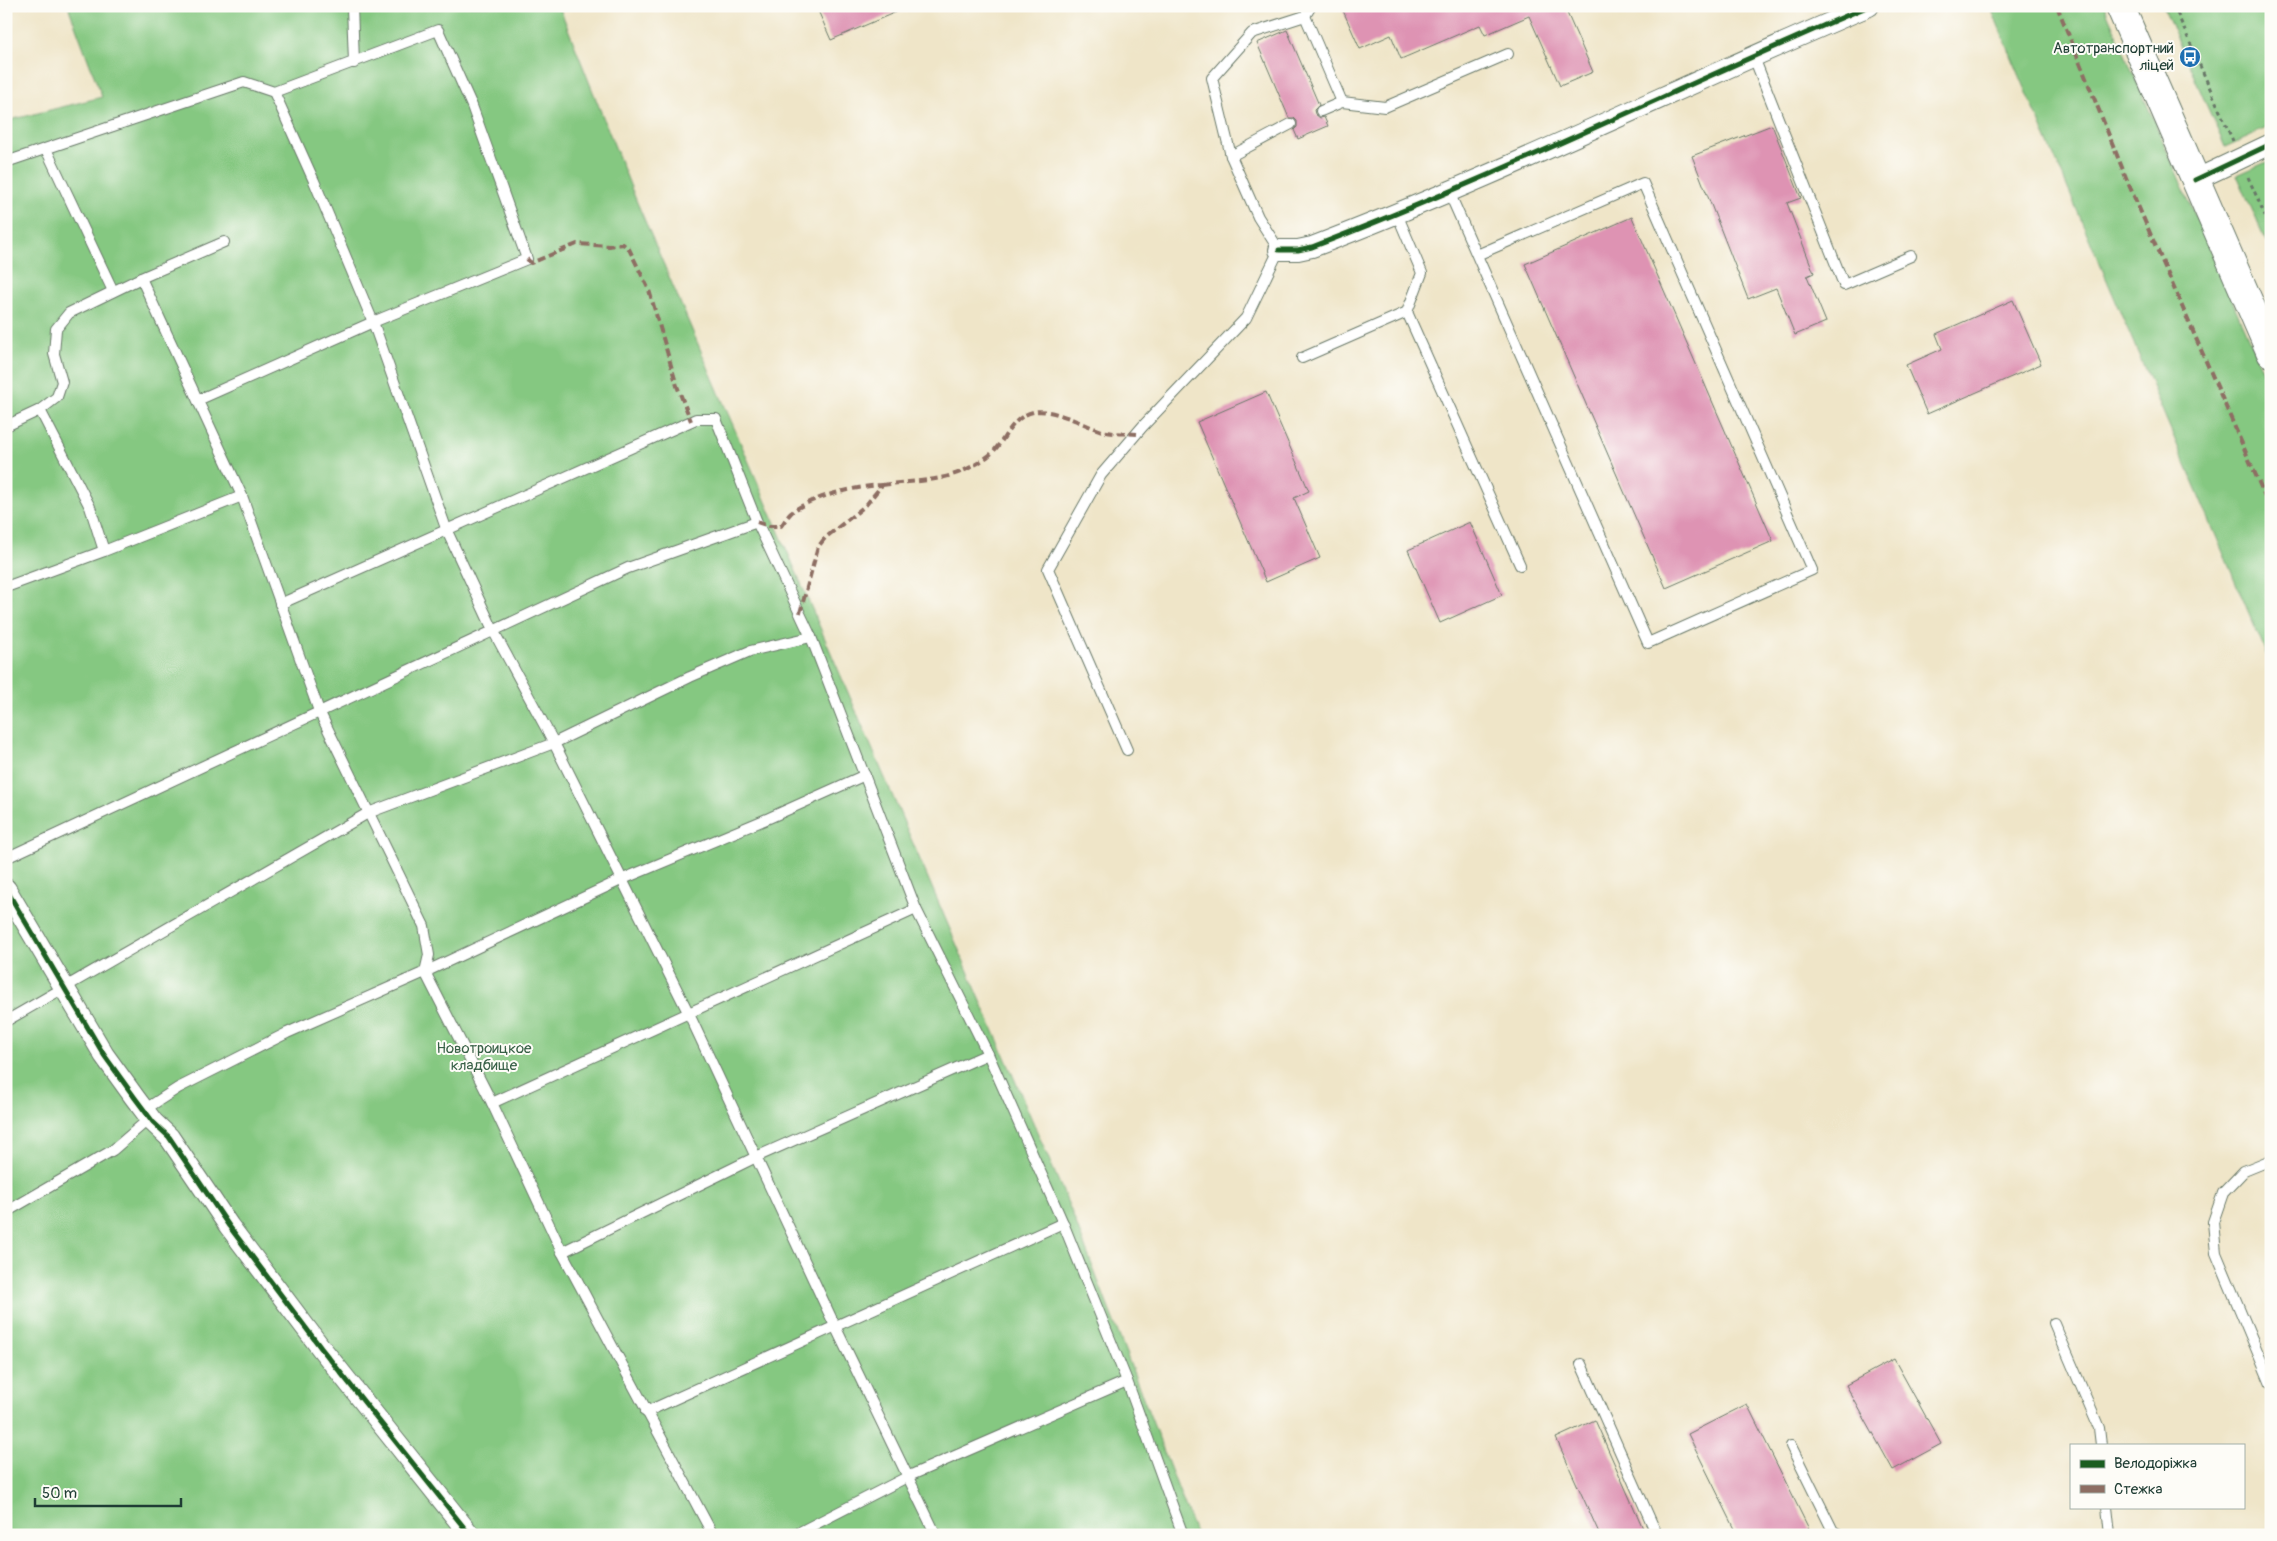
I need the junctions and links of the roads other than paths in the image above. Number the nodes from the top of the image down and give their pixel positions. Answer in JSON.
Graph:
{"nodes":[{"id":1,"x":352,"y":6,"type":"edge"},
{"id":2,"x":1311,"y":6,"type":"edge"},
{"id":3,"x":1869,"y":6,"type":"edge"},
{"id":4,"x":2120,"y":6,"type":"edge"},
{"id":5,"x":1305,"y":16,"type":"junction"},
{"id":6,"x":1508,"y":54,"type":"dead end"},
{"id":7,"x":1753,"y":55,"type":"junction"},
{"id":8,"x":354,"y":63,"type":"junction"},
{"id":9,"x":274,"y":92,"type":"junction"},
{"id":10,"x":1342,"y":102,"type":"junction"},
{"id":11,"x":1321,"y":111,"type":"dead end"},
{"id":12,"x":1291,"y":124,"type":"dead end"},
{"id":13,"x":2271,"y":144,"type":"edge"},
{"id":14,"x":46,"y":149,"type":"junction"},
{"id":15,"x":1231,"y":156,"type":"junction"},
{"id":16,"x":6,"y":162,"type":"edge"},
{"id":17,"x":2195,"y":180,"type":"junction"},
{"id":18,"x":1449,"y":192,"type":"junction"},
{"id":19,"x":1397,"y":214,"type":"junction"},
{"id":20,"x":224,"y":242,"type":"dead end"},
{"id":21,"x":1279,"y":250,"type":"junction"},
{"id":22,"x":1477,"y":255,"type":"junction"},
{"id":23,"x":1911,"y":256,"type":"dead end"},
{"id":24,"x":142,"y":278,"type":"junction"},
{"id":25,"x":113,"y":291,"type":"junction"},
{"id":26,"x":1407,"y":312,"type":"junction"},
{"id":27,"x":373,"y":322,"type":"junction"},
{"id":28,"x":2271,"y":353,"type":"edge"},
{"id":29,"x":1302,"y":358,"type":"dead end"},
{"id":30,"x":198,"y":400,"type":"junction"},
{"id":31,"x":40,"y":410,"type":"junction"},
{"id":32,"x":6,"y":426,"type":"edge"},
{"id":33,"x":242,"y":496,"type":"junction"},
{"id":34,"x":757,"y":522,"type":"junction"},
{"id":35,"x":447,"y":531,"type":"junction"},
{"id":36,"x":104,"y":551,"type":"junction"},
{"id":37,"x":1520,"y":565,"type":"dead end"},
{"id":38,"x":6,"y":587,"type":"edge"},
{"id":39,"x":280,"y":604,"type":"junction"},
{"id":40,"x":494,"y":632,"type":"junction"},
{"id":41,"x":811,"y":637,"type":"junction"},
{"id":42,"x":319,"y":711,"type":"junction"},
{"id":43,"x":554,"y":743,"type":"junction"},
{"id":44,"x":1126,"y":750,"type":"dead end"},
{"id":45,"x":864,"y":775,"type":"junction"},
{"id":46,"x":368,"y":814,"type":"junction"},
{"id":47,"x":6,"y":858,"type":"edge"},
{"id":48,"x":622,"y":880,"type":"junction"},
{"id":49,"x":6,"y":889,"type":"edge"},
{"id":50,"x":916,"y":909,"type":"junction"},
{"id":51,"x":425,"y":972,"type":"junction"},
{"id":52,"x":64,"y":988,"type":"junction"},
{"id":53,"x":688,"y":1014,"type":"junction"},
{"id":54,"x":6,"y":1021,"type":"edge"},
{"id":55,"x":988,"y":1054,"type":"junction"},
{"id":56,"x":492,"y":1103,"type":"junction"},
{"id":57,"x":147,"y":1114,"type":"junction"},
{"id":58,"x":756,"y":1157,"type":"junction"},
{"id":59,"x":2271,"y":1160,"type":"edge"},
{"id":60,"x":6,"y":1212,"type":"edge"},
{"id":61,"x":1063,"y":1223,"type":"junction"},
{"id":62,"x":562,"y":1252,"type":"junction"},
{"id":63,"x":2054,"y":1323,"type":"dead end"},
{"id":64,"x":835,"y":1326,"type":"junction"},
{"id":65,"x":1581,"y":1364,"type":"dead end"},
{"id":66,"x":1127,"y":1381,"type":"junction"},
{"id":67,"x":2271,"y":1384,"type":"edge"},
{"id":68,"x":646,"y":1412,"type":"junction"},
{"id":69,"x":2101,"y":1444,"type":"edge"},
{"id":70,"x":1791,"y":1446,"type":"dead end"},
{"id":71,"x":908,"y":1476,"type":"junction"},
{"id":72,"x":2107,"y":1508,"type":"edge"},
{"id":73,"x":470,"y":1535,"type":"edge"},
{"id":74,"x":713,"y":1535,"type":"edge"},
{"id":75,"x":794,"y":1535,"type":"edge"},
{"id":76,"x":936,"y":1535,"type":"edge"},
{"id":77,"x":1183,"y":1535,"type":"edge"},
{"id":78,"x":1657,"y":1535,"type":"edge"},
{"id":79,"x":1841,"y":1535,"type":"edge"},
{"id":80,"x":2110,"y":1535,"type":"edge"}],
"edges":[{"from":1,"to":8,"type":"lane"},
{"from":2,"to":5,"type":"lane"},
{"from":3,"to":7,"type":"street"},
{"from":4,"to":17,"type":"highway"},
{"from":5,"to":10,"type":"lane"},
{"from":5,"to":15,"type":"lane"},
{"from":6,"to":10,"type":"lane"},
{"from":7,"to":18,"type":"street"},
{"from":7,"to":23,"type":"lane"},
{"from":8,"to":9,"type":"lane"},
{"from":8,"to":27,"type":"lane"},
{"from":9,"to":14,"type":"lane"},
{"from":9,"to":27,"type":"lane"},
{"from":10,"to":11,"type":"lane"},
{"from":12,"to":15,"type":"lane"},
{"from":13,"to":17,"type":"street"},
{"from":14,"to":16,"type":"lane"},
{"from":14,"to":25,"type":"lane"},
{"from":15,"to":21,"type":"lane"},
{"from":17,"to":28,"type":"highway"},
{"from":18,"to":19,"type":"street"},
{"from":18,"to":22,"type":"lane"},
{"from":19,"to":21,"type":"street"},
{"from":19,"to":26,"type":"lane"},
{"from":20,"to":24,"type":"lane"},
{"from":21,"to":44,"type":"lane"},
{"from":22,"to":22,"type":"lane"},
{"from":24,"to":25,"type":"lane"},
{"from":24,"to":30,"type":"lane"},
{"from":25,"to":31,"type":"lane"},
{"from":26,"to":29,"type":"lane"},
{"from":26,"to":37,"type":"lane"},
{"from":27,"to":30,"type":"lane"},
{"from":27,"to":35,"type":"lane"},
{"from":30,"to":33,"type":"lane"},
{"from":31,"to":32,"type":"lane"},
{"from":31,"to":36,"type":"lane"},
{"from":33,"to":36,"type":"lane"},
{"from":33,"to":39,"type":"lane"},
{"from":34,"to":35,"type":"lane"},
{"from":34,"to":40,"type":"lane"},
{"from":34,"to":41,"type":"lane"},
{"from":35,"to":39,"type":"lane"},
{"from":35,"to":40,"type":"lane"},
{"from":36,"to":38,"type":"lane"},
{"from":39,"to":42,"type":"lane"},
{"from":40,"to":42,"type":"lane"},
{"from":40,"to":43,"type":"lane"},
{"from":41,"to":43,"type":"lane"},
{"from":41,"to":45,"type":"lane"},
{"from":42,"to":46,"type":"lane"},
{"from":42,"to":47,"type":"lane"},
{"from":43,"to":46,"type":"lane"},
{"from":43,"to":48,"type":"lane"},
{"from":45,"to":48,"type":"lane"},
{"from":45,"to":50,"type":"lane"},
{"from":46,"to":51,"type":"lane"},
{"from":46,"to":52,"type":"lane"},
{"from":48,"to":51,"type":"lane"},
{"from":48,"to":53,"type":"lane"},
{"from":49,"to":52,"type":"street"},
{"from":50,"to":53,"type":"lane"},
{"from":50,"to":55,"type":"lane"},
{"from":51,"to":56,"type":"lane"},
{"from":51,"to":57,"type":"lane"},
{"from":52,"to":54,"type":"lane"},
{"from":52,"to":57,"type":"street"},
{"from":53,"to":56,"type":"lane"},
{"from":53,"to":58,"type":"lane"},
{"from":55,"to":58,"type":"lane"},
{"from":55,"to":61,"type":"lane"},
{"from":56,"to":62,"type":"lane"},
{"from":57,"to":60,"type":"lane"},
{"from":57,"to":73,"type":"street"},
{"from":58,"to":62,"type":"lane"},
{"from":58,"to":64,"type":"lane"},
{"from":59,"to":67,"type":"lane"},
{"from":61,"to":64,"type":"lane"},
{"from":61,"to":66,"type":"lane"},
{"from":62,"to":68,"type":"lane"},
{"from":63,"to":69,"type":"lane"},
{"from":64,"to":68,"type":"lane"},
{"from":64,"to":71,"type":"lane"},
{"from":65,"to":78,"type":"lane"},
{"from":66,"to":71,"type":"lane"},
{"from":66,"to":77,"type":"lane"},
{"from":68,"to":74,"type":"lane"},
{"from":70,"to":79,"type":"lane"},
{"from":71,"to":75,"type":"lane"},
{"from":71,"to":76,"type":"lane"},
{"from":72,"to":80,"type":"lane"}]}
